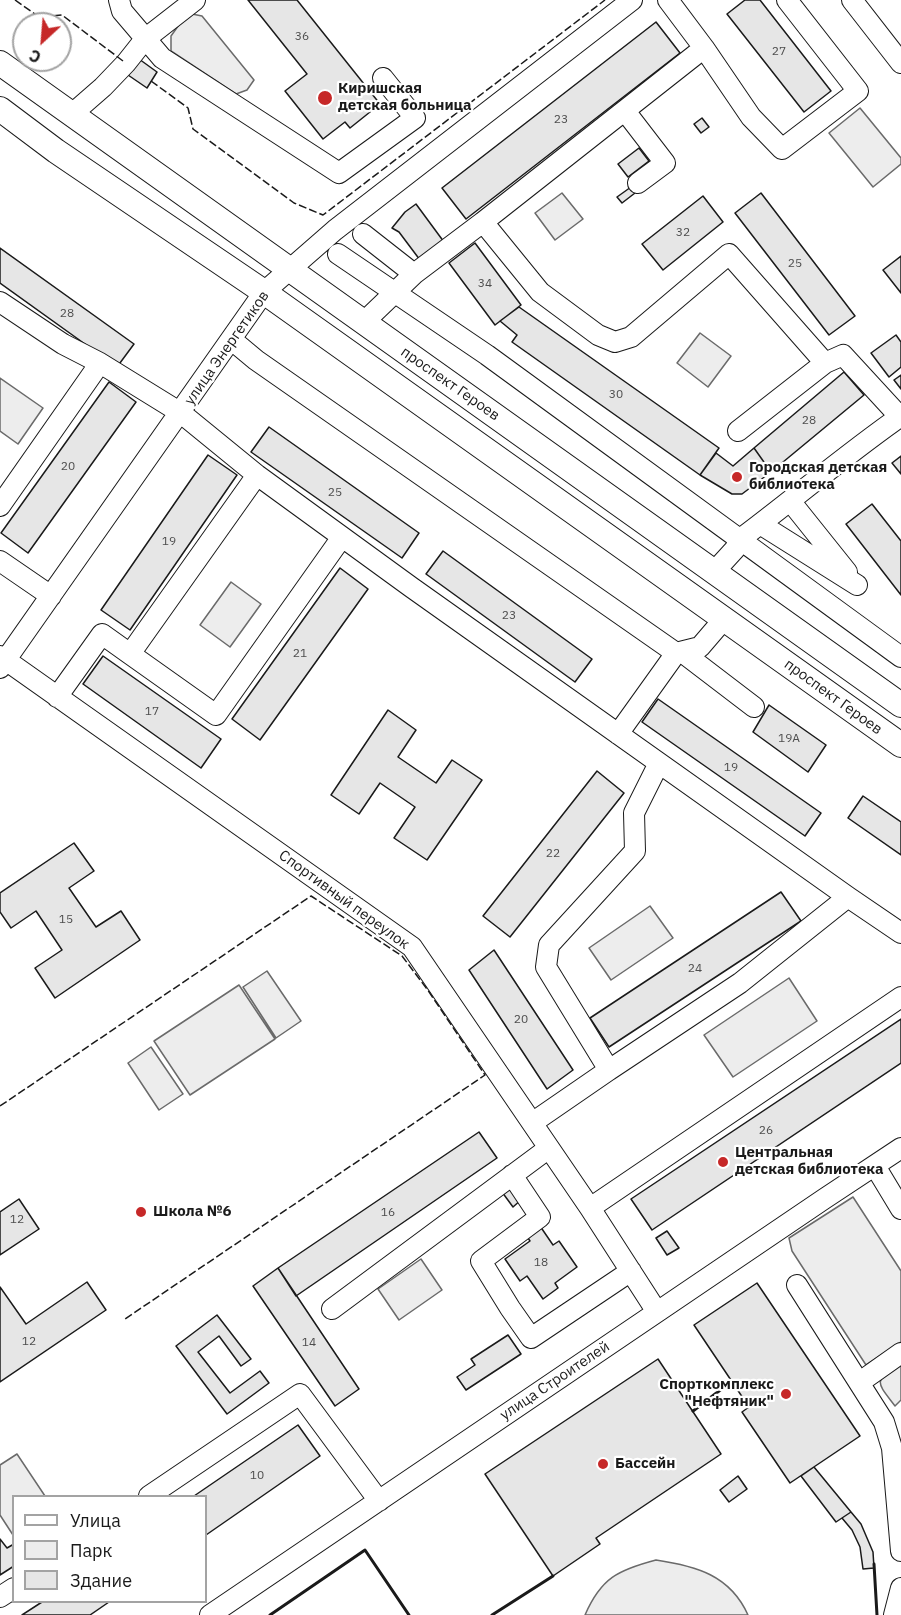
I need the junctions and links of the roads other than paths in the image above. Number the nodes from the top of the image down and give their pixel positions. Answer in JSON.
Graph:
{"nodes":[{"id":1,"x":119,"y":0,"type":"edge"},
{"id":2,"x":195,"y":0,"type":"edge"},
{"id":3,"x":632,"y":0,"type":"edge"},
{"id":4,"x":668,"y":0,"type":"edge"},
{"id":5,"x":787,"y":0,"type":"edge"},
{"id":6,"x":852,"y":0,"type":"edge"},
{"id":7,"x":145,"y":39,"type":"junction"},
{"id":8,"x":704,"y":48,"type":"junction"},
{"id":9,"x":0,"y":63,"type":"edge"},
{"id":10,"x":901,"y":63,"type":"edge"},
{"id":11,"x":383,"y":78,"type":"dead end"},
{"id":12,"x":0,"y":109,"type":"edge"},
{"id":13,"x":625,"y":111,"type":"junction"},
{"id":14,"x":72,"y":114,"type":"junction"},
{"id":15,"x":638,"y":183,"type":"dead end"},
{"id":16,"x":483,"y":222,"type":"junction"},
{"id":17,"x":363,"y":234,"type":"dead end"},
{"id":18,"x":338,"y":254,"type":"dead end"},
{"id":19,"x":290,"y":269,"type":"junction"},
{"id":20,"x":414,"y":274,"type":"junction"},
{"id":21,"x":264,"y":292,"type":"junction"},
{"id":22,"x":394,"y":292,"type":"junction"},
{"id":23,"x":0,"y":302,"type":"edge"},
{"id":24,"x":363,"y":323,"type":"junction"},
{"id":25,"x":232,"y":340,"type":"junction"},
{"id":26,"x":100,"y":363,"type":"junction"},
{"id":27,"x":825,"y":363,"type":"junction"},
{"id":28,"x":181,"y":413,"type":"junction"},
{"id":29,"x":900,"y":417,"type":"edge"},
{"id":30,"x":738,"y":431,"type":"dead end"},
{"id":31,"x":258,"y":475,"type":"junction"},
{"id":32,"x":791,"y":502,"type":"junction"},
{"id":33,"x":0,"y":507,"type":"edge"},
{"id":34,"x":760,"y":524,"type":"junction"},
{"id":35,"x":342,"y":537,"type":"junction"},
{"id":36,"x":739,"y":540,"type":"junction"},
{"id":37,"x":0,"y":561,"type":"edge"},
{"id":38,"x":714,"y":572,"type":"junction"},
{"id":39,"x":51,"y":596,"type":"junction"},
{"id":40,"x":724,"y":619,"type":"junction"},
{"id":41,"x":679,"y":653,"type":"junction"},
{"id":42,"x":130,"y":654,"type":"junction"},
{"id":43,"x":901,"y":657,"type":"edge"},
{"id":44,"x":2,"y":662,"type":"edge"},
{"id":45,"x":57,"y":696,"type":"junction"},
{"id":46,"x":901,"y":705,"type":"edge"},
{"id":47,"x":754,"y":707,"type":"dead end"},
{"id":48,"x":618,"y":734,"type":"junction"},
{"id":49,"x":901,"y":745,"type":"edge"},
{"id":50,"x":659,"y":764,"type":"junction"},
{"id":51,"x":848,"y":897,"type":"junction"},
{"id":52,"x":901,"y":933,"type":"edge"},
{"id":53,"x":901,"y":997,"type":"edge"},
{"id":54,"x":609,"y":1070,"type":"junction"},
{"id":55,"x":532,"y":1123,"type":"junction"},
{"id":56,"x":549,"y":1148,"type":"junction"},
{"id":57,"x":901,"y":1148,"type":"edge"},
{"id":58,"x":875,"y":1167,"type":"junction"},
{"id":59,"x":512,"y":1175,"type":"junction"},
{"id":60,"x":590,"y":1208,"type":"junction"},
{"id":61,"x":901,"y":1209,"type":"edge"},
{"id":62,"x":631,"y":1271,"type":"junction"},
{"id":63,"x":798,"y":1285,"type":"dead end"},
{"id":64,"x":332,"y":1309,"type":"dead end"},
{"id":65,"x":657,"y":1312,"type":"junction"},
{"id":66,"x":901,"y":1353,"type":"edge"},
{"id":67,"x":860,"y":1382,"type":"junction"},
{"id":68,"x":152,"y":1495,"type":"edge"},
{"id":69,"x":379,"y":1501,"type":"junction"},
{"id":70,"x":901,"y":1551,"type":"edge"},
{"id":71,"x":901,"y":1588,"type":"edge"},
{"id":72,"x":210,"y":1615,"type":"edge"},
{"id":73,"x":894,"y":1615,"type":"edge"}],
"edges":[{"from":1,"to":7,"type":"street"},
{"from":2,"to":7,"type":"street"},
{"from":3,"to":19,"type":"street","name":"улица Энергетиков"},
{"from":4,"to":8,"type":"street"},
{"from":5,"to":8,"type":"street"},
{"from":6,"to":10,"type":"street"},
{"from":7,"to":11,"type":"street"},
{"from":7,"to":14,"type":"street"},
{"from":8,"to":13,"type":"street"},
{"from":9,"to":14,"type":"main road","name":"проспект Героев"},
{"from":12,"to":21,"type":"main road","name":"проспект Героев"},
{"from":13,"to":15,"type":"street"},
{"from":13,"to":16,"type":"street"},
{"from":14,"to":19,"type":"main road","name":"проспект Героев"},
{"from":16,"to":20,"type":"street"},
{"from":16,"to":27,"type":"street"},
{"from":17,"to":20,"type":"street"},
{"from":18,"to":22,"type":"street"},
{"from":19,"to":21,"type":"street","name":"улица Энергетиков"},
{"from":19,"to":24,"type":"main road","name":"проспект Героев"},
{"from":20,"to":22,"type":"street"},
{"from":21,"to":25,"type":"street","name":"улица Энергетиков"},
{"from":21,"to":40,"type":"main road","name":"проспект Героев"},
{"from":22,"to":24,"type":"street"},
{"from":22,"to":36,"type":"street"},
{"from":23,"to":26,"type":"street"},
{"from":24,"to":38,"type":"main road","name":"проспект Героев"},
{"from":25,"to":28,"type":"street","name":"улица Энергетиков"},
{"from":25,"to":41,"type":"street"},
{"from":26,"to":28,"type":"street"},
{"from":26,"to":33,"type":"street"},
{"from":27,"to":29,"type":"street"},
{"from":27,"to":30,"type":"street"},
{"from":28,"to":31,"type":"street"},
{"from":28,"to":39,"type":"street","name":"улица Энергетиков"},
{"from":29,"to":32,"type":"street"},
{"from":31,"to":35,"type":"street"},
{"from":31,"to":42,"type":"street"},
{"from":32,"to":34,"type":"street"},
{"from":32,"to":34,"type":"street"},
{"from":34,"to":36,"type":"street"},
{"from":35,"to":42,"type":"street"},
{"from":35,"to":48,"type":"street"},
{"from":36,"to":38,"type":"street"},
{"from":36,"to":43,"type":"street"},
{"from":37,"to":39,"type":"street"},
{"from":38,"to":46,"type":"main road","name":"проспект Героев"},
{"from":39,"to":44,"type":"street","name":"улица Энергетиков"},
{"from":40,"to":41,"type":"street"},
{"from":40,"to":49,"type":"main road","name":"проспект Героев"},
{"from":41,"to":47,"type":"street"},
{"from":41,"to":48,"type":"street"},
{"from":42,"to":45,"type":"street"},
{"from":44,"to":45,"type":"street","name":"Спортивный переулок"},
{"from":45,"to":55,"type":"street","name":"Спортивный переулок"},
{"from":48,"to":50,"type":"street"},
{"from":50,"to":51,"type":"street"},
{"from":50,"to":54,"type":"street"},
{"from":51,"to":52,"type":"street"},
{"from":51,"to":54,"type":"street"},
{"from":53,"to":60,"type":"street"},
{"from":54,"to":55,"type":"street"},
{"from":55,"to":56,"type":"street","name":"Спортивный переулок"},
{"from":56,"to":59,"type":"street"},
{"from":56,"to":60,"type":"street","name":"Спортивный переулок"},
{"from":57,"to":58,"type":"street","name":"улица Строителей"},
{"from":58,"to":61,"type":"street"},
{"from":58,"to":65,"type":"street","name":"улица Строителей"},
{"from":59,"to":62,"type":"street"},
{"from":59,"to":64,"type":"street"},
{"from":60,"to":62,"type":"street","name":"Спортивный переулок"},
{"from":62,"to":65,"type":"street","name":"Спортивный переулок"},
{"from":63,"to":67,"type":"street"},
{"from":65,"to":69,"type":"street","name":"улица Строителей"},
{"from":66,"to":67,"type":"street"},
{"from":67,"to":70,"type":"street"},
{"from":68,"to":69,"type":"street"},
{"from":69,"to":72,"type":"street","name":"улица Строителей"},
{"from":71,"to":73,"type":"street"}]}
